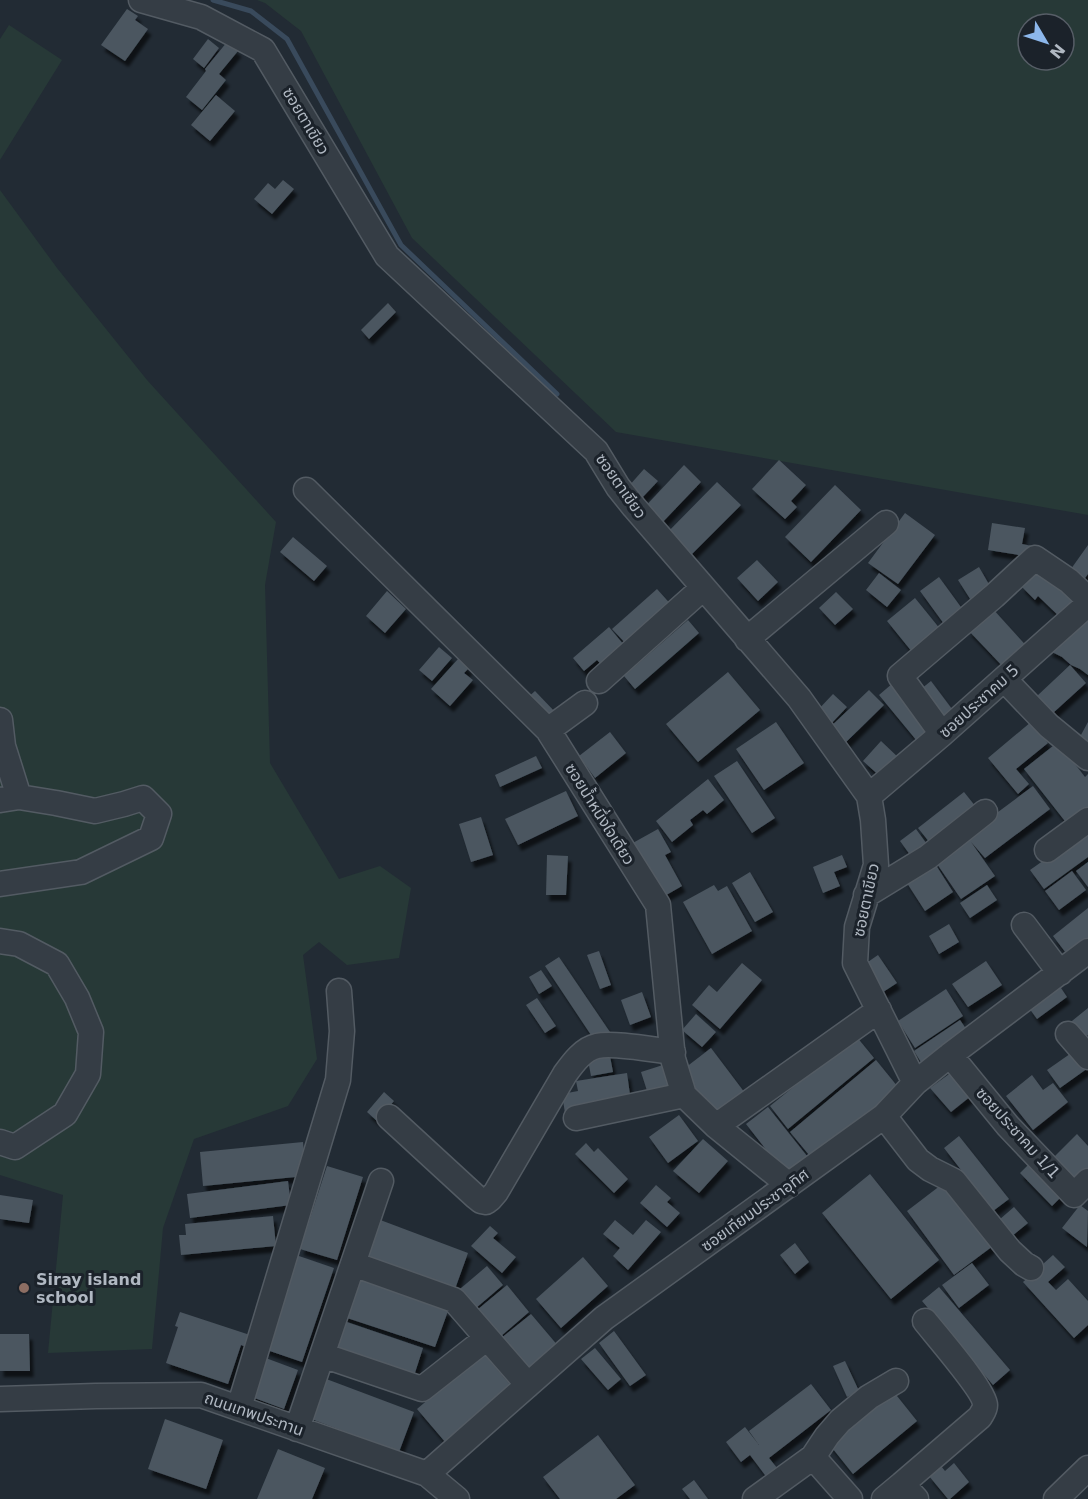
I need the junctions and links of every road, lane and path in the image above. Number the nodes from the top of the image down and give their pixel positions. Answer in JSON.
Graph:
{"nodes":[{"id":1,"x":141,"y":0,"type":"edge"},
{"id":2,"x":306,"y":490,"type":"dead end"},
{"id":3,"x":886,"y":523,"type":"dead end"},
{"id":4,"x":703,"y":588,"type":"junction"},
{"id":5,"x":1088,"y":599,"type":"edge"},
{"id":6,"x":1088,"y":604,"type":"edge"},
{"id":7,"x":747,"y":639,"type":"junction"},
{"id":8,"x":1004,"y":679,"type":"junction"},
{"id":9,"x":599,"y":681,"type":"dead end"},
{"id":10,"x":585,"y":703,"type":"dead end"},
{"id":11,"x":0,"y":720,"type":"edge"},
{"id":12,"x":548,"y":730,"type":"junction"},
{"id":13,"x":942,"y":734,"type":"junction"},
{"id":14,"x":1088,"y":758,"type":"edge"},
{"id":15,"x":869,"y":795,"type":"junction"},
{"id":16,"x":10,"y":799,"type":"edge"},
{"id":17,"x":985,"y":812,"type":"dead end"},
{"id":18,"x":1088,"y":820,"type":"edge"},
{"id":19,"x":1047,"y":850,"type":"dead end"},
{"id":20,"x":0,"y":884,"type":"edge"},
{"id":21,"x":866,"y":895,"type":"junction"},
{"id":22,"x":1024,"y":925,"type":"dead end"},
{"id":23,"x":0,"y":941,"type":"edge"},
{"id":24,"x":1088,"y":951,"type":"edge"},
{"id":25,"x":1060,"y":973,"type":"junction"},
{"id":26,"x":339,"y":991,"type":"dead end"},
{"id":27,"x":879,"y":1010,"type":"junction"},
{"id":28,"x":1068,"y":1034,"type":"dead end"},
{"id":29,"x":673,"y":1052,"type":"junction"},
{"id":30,"x":950,"y":1055,"type":"junction"},
{"id":31,"x":1088,"y":1057,"type":"edge"},
{"id":32,"x":915,"y":1083,"type":"junction"},
{"id":33,"x":684,"y":1095,"type":"junction"},
{"id":34,"x":884,"y":1116,"type":"junction"},
{"id":35,"x":389,"y":1118,"type":"dead end"},
{"id":36,"x":576,"y":1118,"type":"dead end"},
{"id":37,"x":716,"y":1126,"type":"junction"},
{"id":38,"x":0,"y":1142,"type":"edge"},
{"id":39,"x":381,"y":1181,"type":"dead end"},
{"id":40,"x":1088,"y":1181,"type":"edge"},
{"id":41,"x":789,"y":1185,"type":"junction"},
{"id":42,"x":353,"y":1264,"type":"junction"},
{"id":43,"x":1031,"y":1268,"type":"dead end"},
{"id":44,"x":925,"y":1321,"type":"dead end"},
{"id":45,"x":487,"y":1338,"type":"junction"},
{"id":46,"x":322,"y":1356,"type":"junction"},
{"id":47,"x":896,"y":1381,"type":"dead end"},
{"id":48,"x":528,"y":1385,"type":"junction"},
{"id":49,"x":0,"y":1400,"type":"edge"},
{"id":50,"x":239,"y":1408,"type":"junction"},
{"id":51,"x":297,"y":1429,"type":"junction"},
{"id":52,"x":813,"y":1457,"type":"junction"},
{"id":53,"x":1088,"y":1468,"type":"edge"},
{"id":54,"x":427,"y":1474,"type":"junction"},
{"id":55,"x":901,"y":1494,"type":"edge"},
{"id":56,"x":457,"y":1499,"type":"edge"},
{"id":57,"x":755,"y":1499,"type":"edge"},
{"id":58,"x":850,"y":1499,"type":"edge"},
{"id":59,"x":1056,"y":1499,"type":"edge"}],
"edges":[{"from":1,"to":4,"type":"street","name":"ซอยตาเขียว"},
{"from":2,"to":12,"type":"street","name":"ซอยน้ำหนึ่งใจเดียว"},
{"from":3,"to":7,"type":"street"},
{"from":4,"to":7,"type":"street","name":"ซอยตาเขียว"},
{"from":4,"to":9,"type":"street"},
{"from":5,"to":13,"type":"street"},
{"from":6,"to":8,"type":"street","name":"ซอยประชาคม 5"},
{"from":7,"to":15,"type":"street","name":"ซอยตาเขียว"},
{"from":8,"to":13,"type":"street","name":"ซอยประชาคม 5"},
{"from":8,"to":14,"type":"street"},
{"from":10,"to":12,"type":"street"},
{"from":11,"to":16,"type":"street"},
{"from":12,"to":29,"type":"street","name":"ซอยน้ำหนึ่งใจเดียว"},
{"from":13,"to":15,"type":"street","name":"ซอยประชาคม 5"},
{"from":15,"to":21,"type":"street","name":"ซอยตาเขียว"},
{"from":16,"to":20,"type":"street"},
{"from":17,"to":21,"type":"street"},
{"from":18,"to":19,"type":"street"},
{"from":21,"to":27,"type":"street","name":"ซอยตาเขียว"},
{"from":22,"to":25,"type":"street"},
{"from":23,"to":38,"type":"street"},
{"from":24,"to":25,"type":"street","name":"ซอยเทียมประชาอุทิศ"},
{"from":25,"to":30,"type":"street","name":"ซอยเทียมประชาอุทิศ"},
{"from":26,"to":50,"type":"street"},
{"from":27,"to":32,"type":"street","name":"ซอยตาเขียว"},
{"from":27,"to":37,"type":"street"},
{"from":28,"to":31,"type":"street"},
{"from":29,"to":33,"type":"street","name":"ซอยน้ำหนึ่งใจเดียว"},
{"from":29,"to":35,"type":"street"},
{"from":30,"to":32,"type":"street","name":"ซอยเทียมประชาอุทิศ"},
{"from":30,"to":40,"type":"street","name":"ซอยประชาคม 1/1"},
{"from":32,"to":34,"type":"street","name":"ซอยเทียมประชาอุทิศ"},
{"from":33,"to":36,"type":"street"},
{"from":33,"to":37,"type":"street"},
{"from":34,"to":41,"type":"street","name":"ซอยเทียมประชาอุทิศ"},
{"from":34,"to":43,"type":"street"},
{"from":37,"to":41,"type":"street"},
{"from":39,"to":42,"type":"street"},
{"from":41,"to":48,"type":"street","name":"ซอยเทียมประชาอุทิศ"},
{"from":42,"to":45,"type":"street"},
{"from":42,"to":46,"type":"street"},
{"from":44,"to":55,"type":"street"},
{"from":45,"to":46,"type":"street"},
{"from":45,"to":48,"type":"street"},
{"from":46,"to":51,"type":"street"},
{"from":47,"to":52,"type":"street"},
{"from":48,"to":54,"type":"street","name":"ซอยเทียมประชาอุทิศ"},
{"from":49,"to":50,"type":"street","name":"ถนนเทพประทาน"},
{"from":50,"to":51,"type":"street","name":"ถนนเทพประทาน"},
{"from":51,"to":54,"type":"street","name":"ถนนเทพประทาน"},
{"from":52,"to":57,"type":"street"},
{"from":52,"to":58,"type":"street"},
{"from":53,"to":59,"type":"street"},
{"from":54,"to":56,"type":"street","name":"ถนนเทพประทาน"}]}
